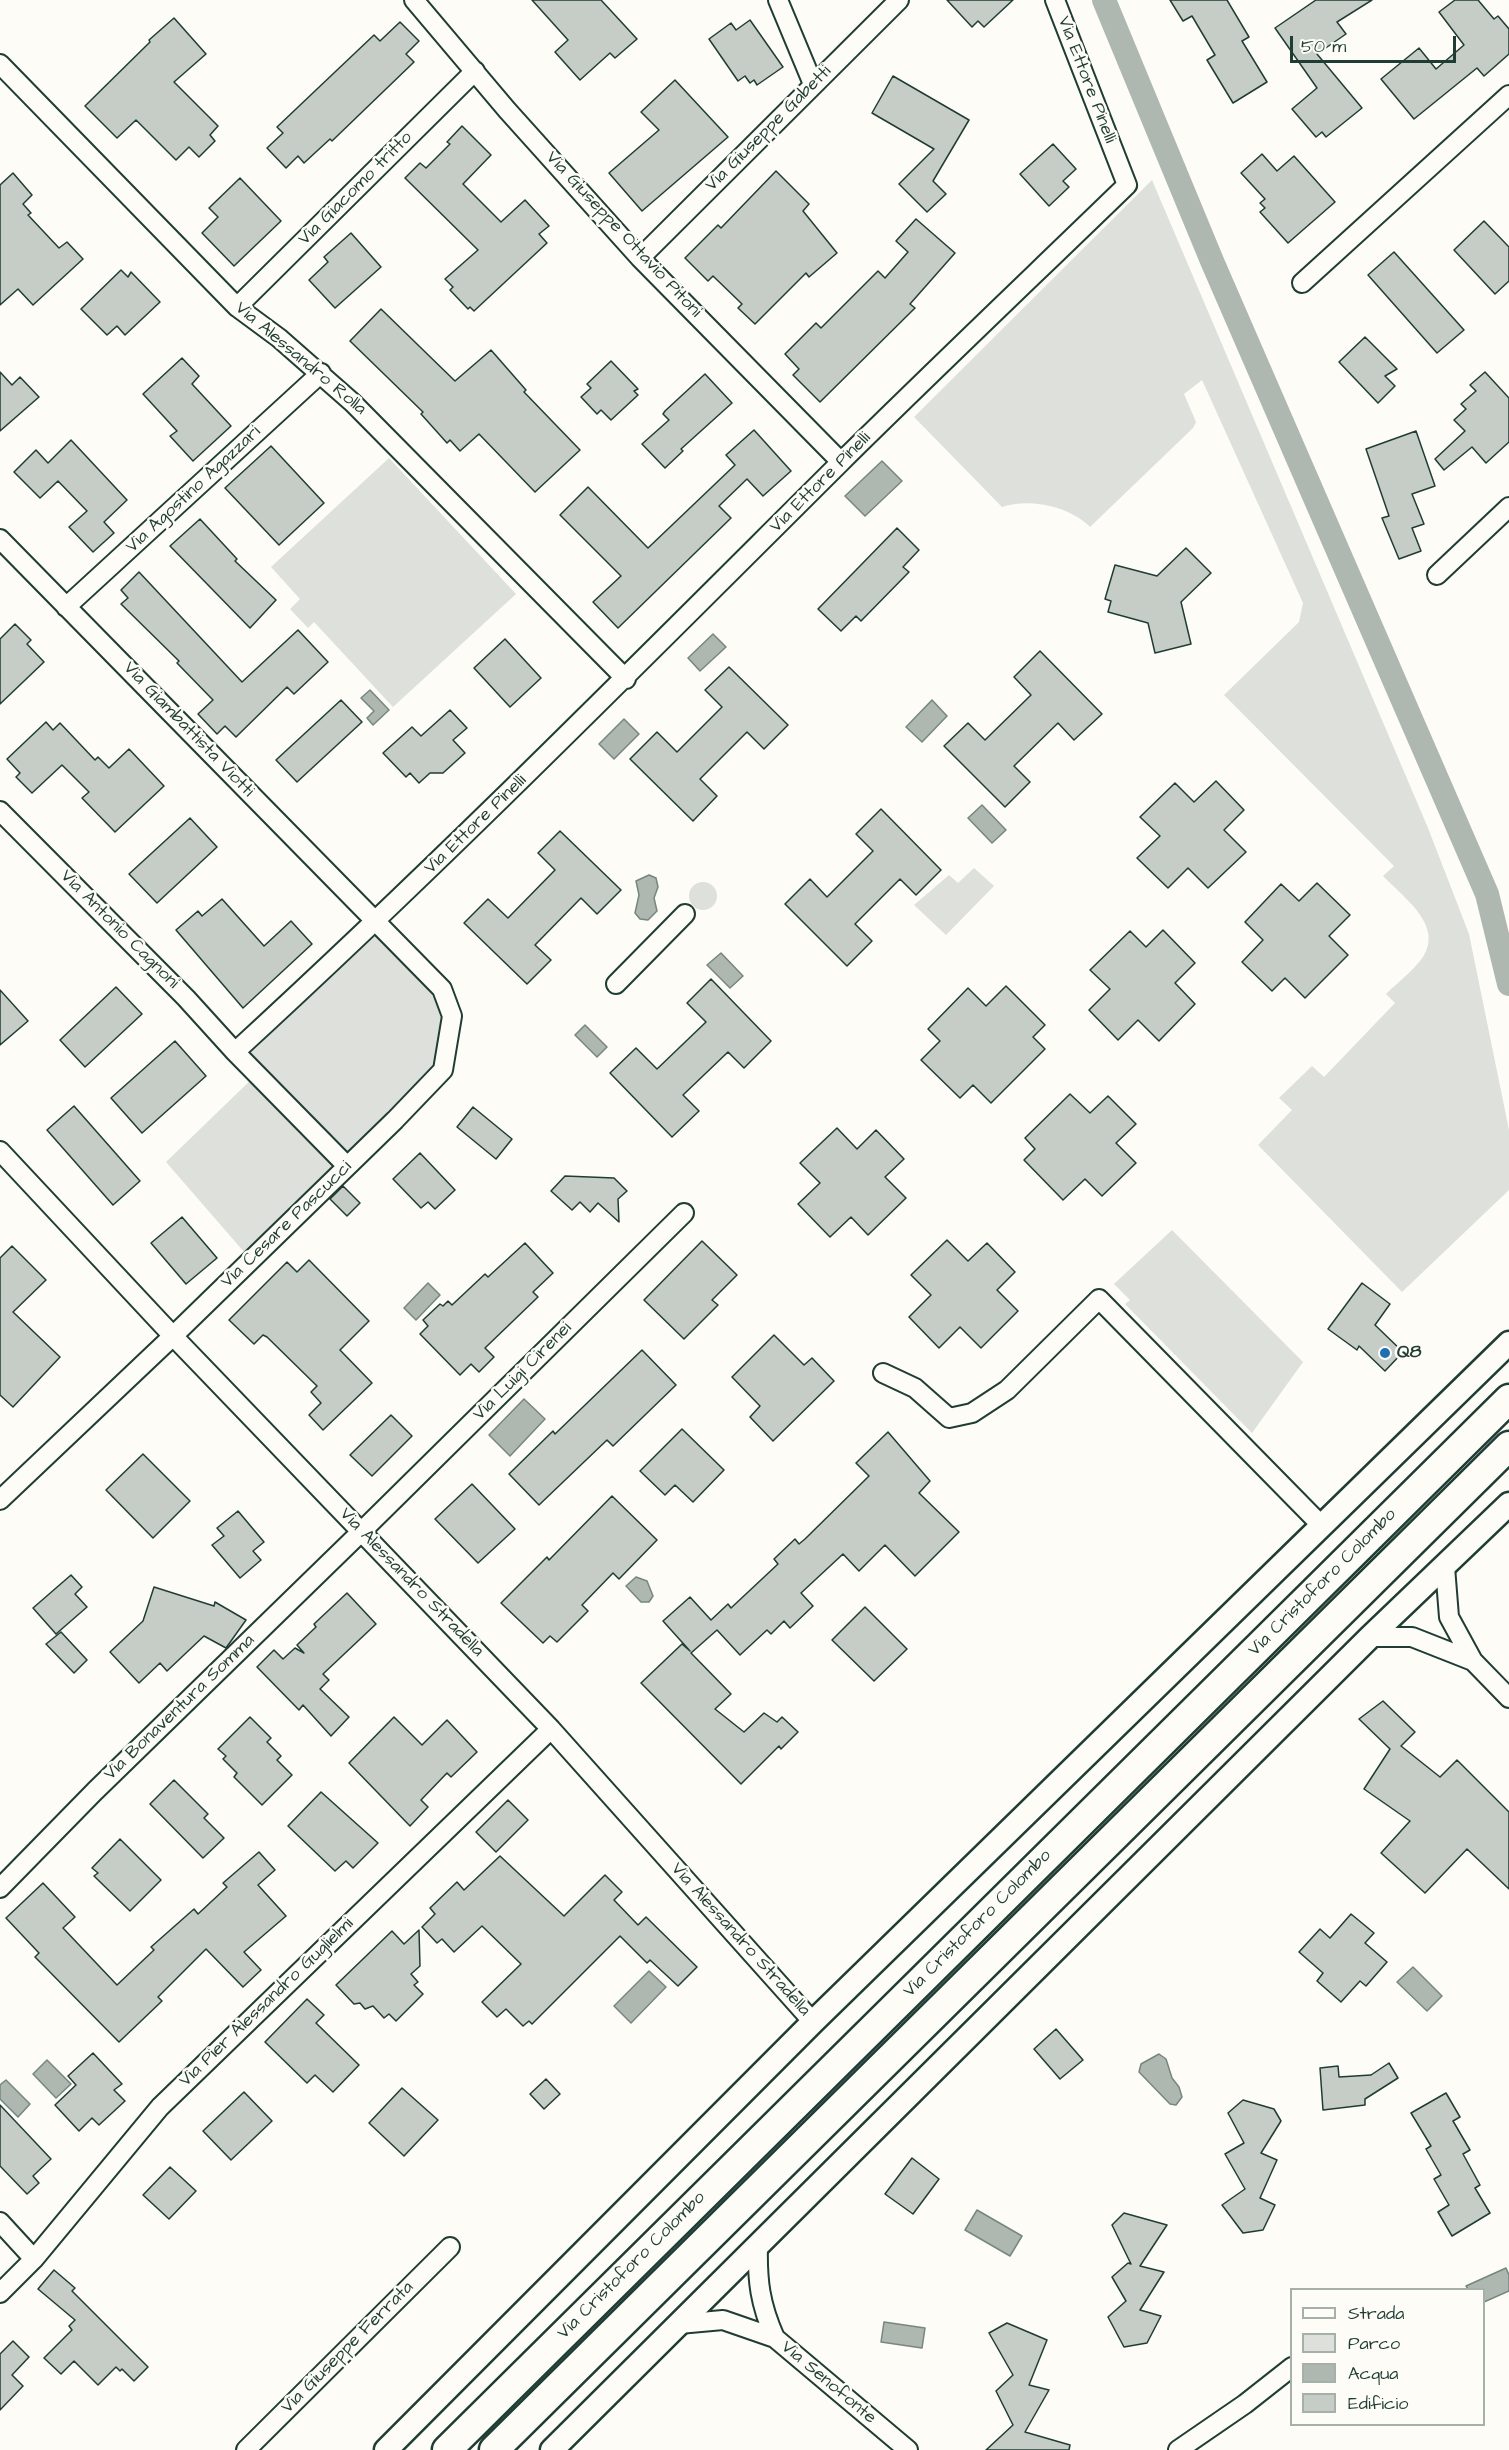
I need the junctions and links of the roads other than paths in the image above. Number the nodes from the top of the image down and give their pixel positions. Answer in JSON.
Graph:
{"nodes":[{"id":1,"x":414,"y":0,"type":"edge"},
{"id":2,"x":778,"y":0,"type":"edge"},
{"id":3,"x":899,"y":0,"type":"edge"},
{"id":4,"x":1055,"y":0,"type":"edge"},
{"id":5,"x":0,"y":64,"type":"edge"},
{"id":6,"x":475,"y":71,"type":"junction"},
{"id":7,"x":813,"y":84,"type":"junction"},
{"id":8,"x":1509,"y":95,"type":"edge"},
{"id":9,"x":640,"y":258,"type":"junction"},
{"id":10,"x":1302,"y":283,"type":"dead end"},
{"id":11,"x":237,"y":307,"type":"junction"},
{"id":12,"x":321,"y":373,"type":"junction"},
{"id":13,"x":841,"y":462,"type":"junction"},
{"id":14,"x":1509,"y":507,"type":"edge"},
{"id":15,"x":0,"y":539,"type":"edge"},
{"id":16,"x":1437,"y":575,"type":"dead end"},
{"id":17,"x":66,"y":607,"type":"junction"},
{"id":18,"x":626,"y":680,"type":"junction"},
{"id":19,"x":0,"y":811,"type":"edge"},
{"id":20,"x":685,"y":914,"type":"dead end"},
{"id":21,"x":376,"y":922,"type":"junction"},
{"id":22,"x":616,"y":984,"type":"dead end"},
{"id":23,"x":235,"y":1052,"type":"junction"},
{"id":24,"x":0,"y":1151,"type":"edge"},
{"id":25,"x":347,"y":1166,"type":"junction"},
{"id":26,"x":684,"y":1213,"type":"dead end"},
{"id":27,"x":173,"y":1336,"type":"junction"},
{"id":28,"x":1509,"y":1343,"type":"edge"},
{"id":29,"x":883,"y":1373,"type":"dead end"},
{"id":30,"x":1509,"y":1399,"type":"edge"},
{"id":31,"x":1509,"y":1446,"type":"edge"},
{"id":32,"x":0,"y":1500,"type":"edge"},
{"id":33,"x":1509,"y":1504,"type":"edge"},
{"id":34,"x":1322,"y":1526,"type":"junction"},
{"id":35,"x":362,"y":1531,"type":"junction"},
{"id":36,"x":1445,"y":1568,"type":"junction"},
{"id":37,"x":1370,"y":1637,"type":"junction"},
{"id":38,"x":1473,"y":1661,"type":"junction"},
{"id":39,"x":1509,"y":1698,"type":"edge"},
{"id":40,"x":551,"y":1729,"type":"junction"},
{"id":41,"x":0,"y":1888,"type":"edge"},
{"id":42,"x":813,"y":2022,"type":"junction"},
{"id":43,"x":0,"y":2222,"type":"edge"},
{"id":44,"x":758,"y":2244,"type":"junction"},
{"id":45,"x":450,"y":2247,"type":"dead end"},
{"id":46,"x":34,"y":2259,"type":"junction"},
{"id":47,"x":0,"y":2293,"type":"edge"},
{"id":48,"x":679,"y":2324,"type":"junction"},
{"id":49,"x":775,"y":2338,"type":"junction"},
{"id":50,"x":1290,"y":2369,"type":"edge"},
{"id":51,"x":246,"y":2450,"type":"edge"},
{"id":52,"x":386,"y":2450,"type":"edge"},
{"id":53,"x":447,"y":2450,"type":"edge"},
{"id":54,"x":494,"y":2450,"type":"edge"},
{"id":55,"x":552,"y":2450,"type":"edge"},
{"id":56,"x":908,"y":2450,"type":"edge"},
{"id":57,"x":1178,"y":2450,"type":"edge"}],
"edges":[{"from":1,"to":6,"type":"street","name":"Via Giuseppe Ottavio Pitoni"},
{"from":2,"to":7,"type":"street"},
{"from":3,"to":7,"type":"street","name":"Via Giuseppe Gabetti"},
{"from":4,"to":13,"type":"street","name":"Via Ettore Pinelli"},
{"from":5,"to":11,"type":"street","name":"Via Alessandro Rolla"},
{"from":6,"to":9,"type":"street","name":"Via Giuseppe Ottavio Pitoni"},
{"from":6,"to":11,"type":"street","name":"Via Giacomo tritto"},
{"from":7,"to":9,"type":"street","name":"Via Giuseppe Gabetti"},
{"from":8,"to":10,"type":"street"},
{"from":9,"to":13,"type":"street","name":"Via Giuseppe Ottavio Pitoni"},
{"from":11,"to":12,"type":"street","name":"Via Alessandro Rolla"},
{"from":12,"to":17,"type":"street","name":"Via Agostino Agazzari"},
{"from":12,"to":18,"type":"street","name":"Via Alessandro Rolla"},
{"from":13,"to":18,"type":"street","name":"Via Ettore Pinelli"},
{"from":14,"to":16,"type":"street"},
{"from":15,"to":17,"type":"street","name":"Via Giambattista Viotti"},
{"from":17,"to":21,"type":"street","name":"Via Giambattista Viotti"},
{"from":18,"to":21,"type":"street","name":"Via Ettore Pinelli"},
{"from":19,"to":23,"type":"street","name":"Via Antonio Cagnoni"},
{"from":20,"to":22,"type":"street"},
{"from":21,"to":23,"type":"street","name":"Via Ettore Pinelli"},
{"from":21,"to":25,"type":"street","name":"Via Cesare Pascucci"},
{"from":23,"to":25,"type":"street","name":"Via Antonio Cagnoni"},
{"from":24,"to":27,"type":"street","name":"Via Alessandro Stradella"},
{"from":25,"to":27,"type":"street","name":"Via Cesare Pascucci"},
{"from":26,"to":35,"type":"street","name":"Via Luigi Cirenei"},
{"from":27,"to":32,"type":"street","name":"Via Cesare Pascucci"},
{"from":27,"to":35,"type":"street","name":"Via Alessandro Stradella"},
{"from":28,"to":34,"type":"street"},
{"from":29,"to":34,"type":"street"},
{"from":30,"to":53,"type":"main road","name":"Via Cristoforo Colombo"},
{"from":31,"to":54,"type":"main road","name":"Via Cristoforo Colombo"},
{"from":33,"to":36,"type":"street"},
{"from":34,"to":42,"type":"street"},
{"from":35,"to":40,"type":"street","name":"Via Alessandro Stradella"},
{"from":35,"to":41,"type":"street","name":"Via Bonaventura Somma"},
{"from":36,"to":37,"type":"street"},
{"from":36,"to":38,"type":"street"},
{"from":37,"to":38,"type":"street"},
{"from":37,"to":44,"type":"street"},
{"from":38,"to":39,"type":"street"},
{"from":40,"to":42,"type":"street","name":"Via Alessandro Stradella"},
{"from":40,"to":46,"type":"street","name":"Via Pier Alessandro Guglielmi"},
{"from":42,"to":52,"type":"street"},
{"from":43,"to":46,"type":"street"},
{"from":44,"to":48,"type":"street"},
{"from":44,"to":49,"type":"street"},
{"from":45,"to":51,"type":"street","name":"Via Giuseppe Ferrata"},
{"from":46,"to":47,"type":"street","name":"Via Pier Alessandro Guglielmi"},
{"from":48,"to":49,"type":"street"},
{"from":48,"to":55,"type":"street"},
{"from":49,"to":56,"type":"street","name":"Via Senofonte"},
{"from":50,"to":57,"type":"street"}]}
